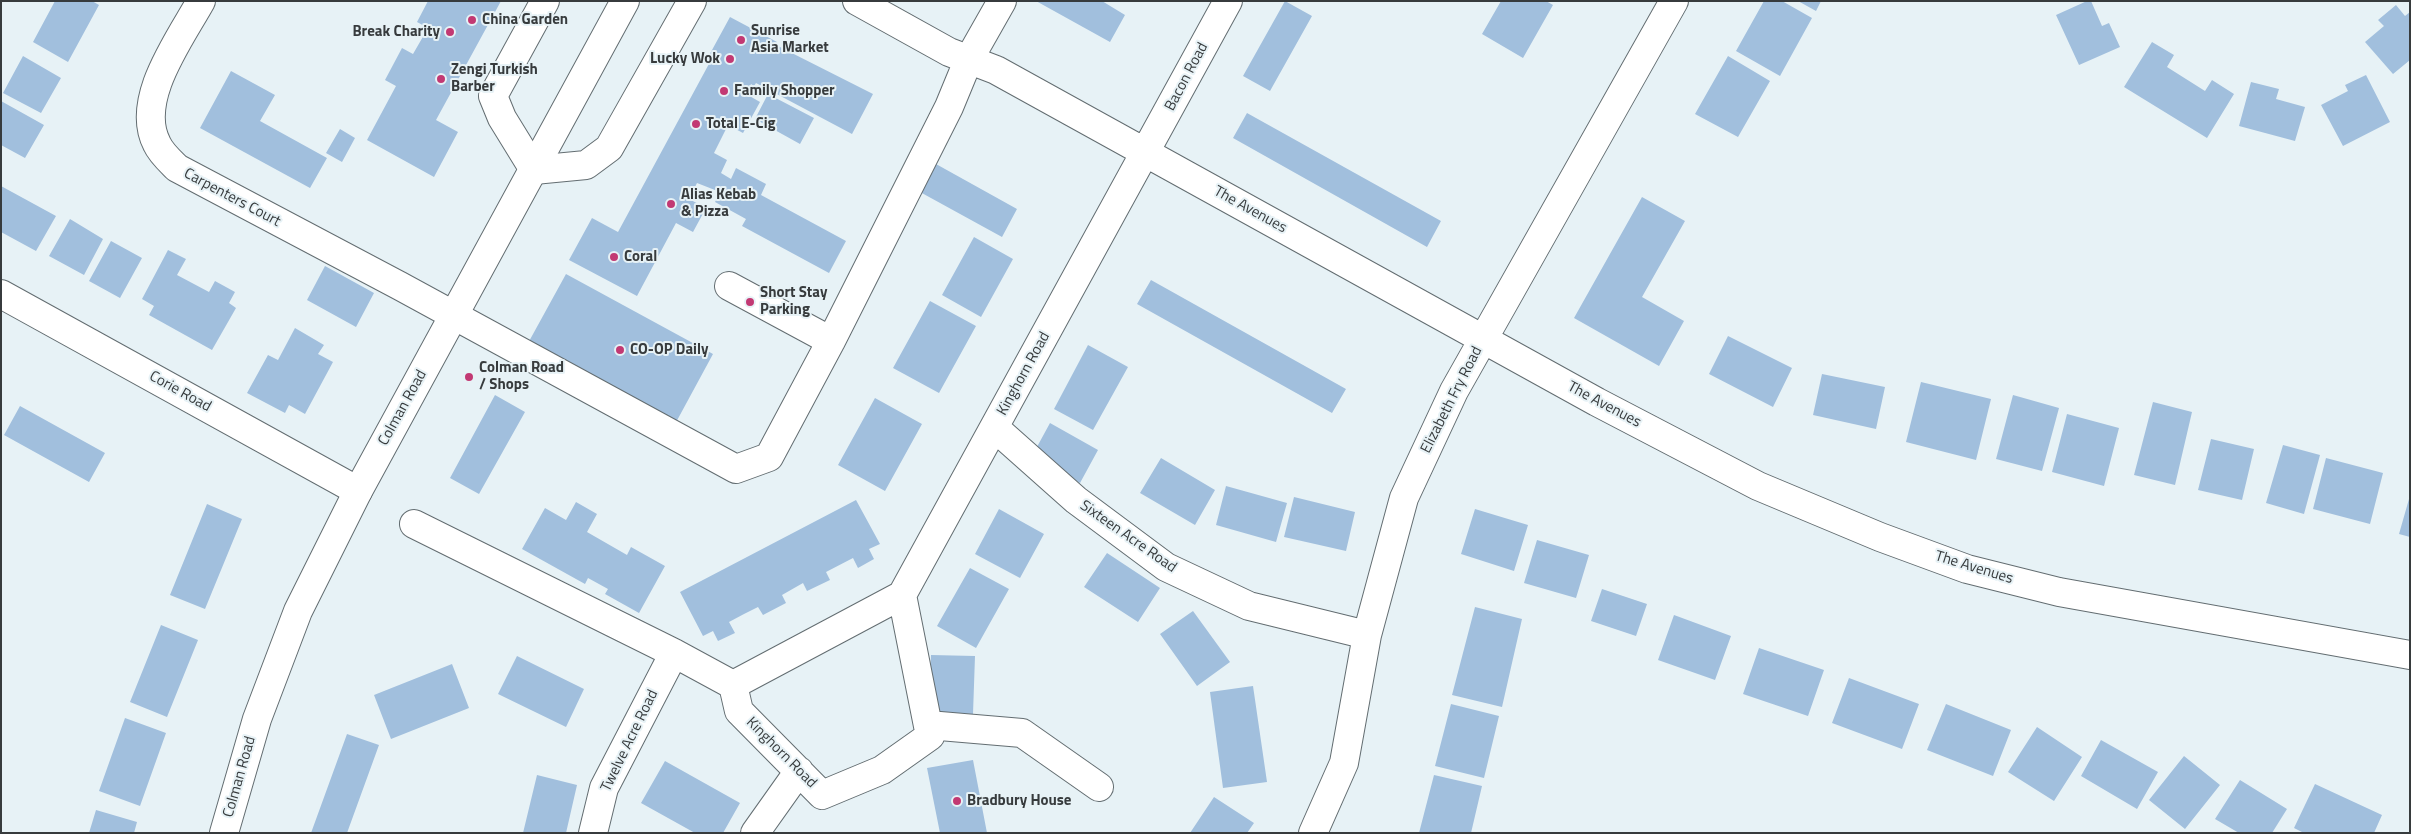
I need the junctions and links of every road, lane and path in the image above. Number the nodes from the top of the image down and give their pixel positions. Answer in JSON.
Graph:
{"nodes":[{"id":1,"x":201,"y":1,"type":"edge"},
{"id":2,"x":545,"y":1,"type":"edge"},
{"id":3,"x":625,"y":1,"type":"edge"},
{"id":4,"x":692,"y":1,"type":"edge"},
{"id":5,"x":857,"y":1,"type":"edge"},
{"id":6,"x":1002,"y":1,"type":"edge"},
{"id":7,"x":1228,"y":1,"type":"edge"},
{"id":8,"x":1674,"y":1,"type":"edge"},
{"id":9,"x":968,"y":61,"type":"junction"},
{"id":10,"x":1146,"y":152,"type":"junction"},
{"id":11,"x":534,"y":170,"type":"junction"},
{"id":12,"x":729,"y":286,"type":"dead end"},
{"id":13,"x":1,"y":294,"type":"edge"},
{"id":14,"x":453,"y":316,"type":"junction"},
{"id":15,"x":1483,"y":340,"type":"junction"},
{"id":16,"x":831,"y":341,"type":"junction"},
{"id":17,"x":995,"y":428,"type":"junction"},
{"id":18,"x":358,"y":491,"type":"junction"},
{"id":19,"x":414,"y":524,"type":"dead end"},
{"id":20,"x":902,"y":595,"type":"junction"},
{"id":21,"x":1367,"y":635,"type":"junction"},
{"id":22,"x":674,"y":653,"type":"junction"},
{"id":23,"x":2410,"y":656,"type":"edge"},
{"id":24,"x":733,"y":685,"type":"junction"},
{"id":25,"x":928,"y":725,"type":"junction"},
{"id":26,"x":799,"y":772,"type":"junction"},
{"id":27,"x":1099,"y":787,"type":"dead end"},
{"id":28,"x":224,"y":833,"type":"edge"},
{"id":29,"x":593,"y":833,"type":"edge"},
{"id":30,"x":755,"y":833,"type":"edge"},
{"id":31,"x":1313,"y":833,"type":"edge"}],
"edges":[{"from":1,"to":14,"type":"main road","name":"Carpenters Court"},
{"from":2,"to":11,"type":"main road"},
{"from":3,"to":11,"type":"main road","name":"Colman Road"},
{"from":4,"to":11,"type":"main road"},
{"from":5,"to":9,"type":"main road","name":"The Avenues"},
{"from":6,"to":9,"type":"main road","name":"Carpenters Court"},
{"from":7,"to":10,"type":"main road","name":"Bacon Road"},
{"from":8,"to":15,"type":"main road","name":"Elizabeth Fry Road"},
{"from":9,"to":10,"type":"main road","name":"The Avenues"},
{"from":9,"to":16,"type":"main road","name":"Carpenters Court"},
{"from":10,"to":15,"type":"main road","name":"The Avenues"},
{"from":10,"to":17,"type":"main road","name":"Kinghorn Road"},
{"from":11,"to":14,"type":"main road","name":"Colman Road"},
{"from":12,"to":16,"type":"main road"},
{"from":13,"to":18,"type":"main road","name":"Corie Road"},
{"from":14,"to":16,"type":"main road","name":"Carpenters Court"},
{"from":14,"to":18,"type":"main road","name":"Colman Road"},
{"from":15,"to":21,"type":"main road","name":"Elizabeth Fry Road"},
{"from":15,"to":23,"type":"main road","name":"The Avenues"},
{"from":17,"to":20,"type":"main road","name":"Kinghorn Road"},
{"from":17,"to":21,"type":"main road","name":"Sixteen Acre Road"},
{"from":18,"to":28,"type":"main road","name":"Colman Road"},
{"from":19,"to":22,"type":"main road"},
{"from":20,"to":24,"type":"main road"},
{"from":20,"to":25,"type":"main road"},
{"from":21,"to":31,"type":"main road","name":"Elizabeth Fry Road"},
{"from":22,"to":24,"type":"main road"},
{"from":22,"to":29,"type":"main road","name":"Twelve Acre Road"},
{"from":24,"to":26,"type":"main road","name":"Kinghorn Road"},
{"from":25,"to":26,"type":"main road","name":"Kinghorn Road"},
{"from":25,"to":27,"type":"main road"},
{"from":26,"to":30,"type":"main road"}]}
